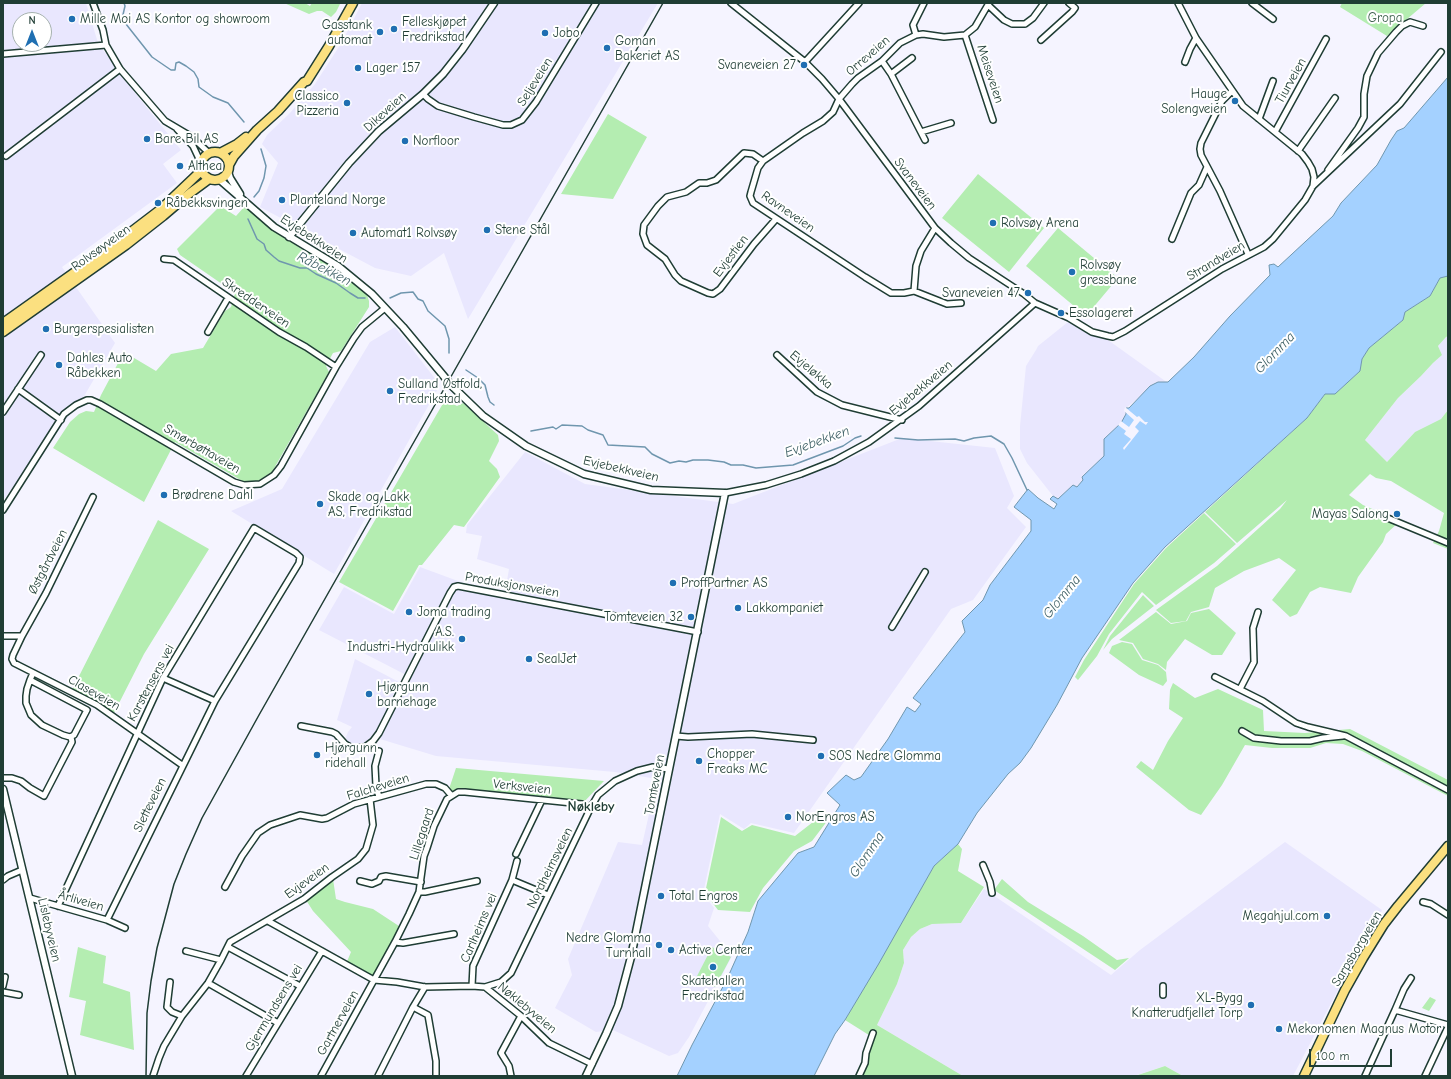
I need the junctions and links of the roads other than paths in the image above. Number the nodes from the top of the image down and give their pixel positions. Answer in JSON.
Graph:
{"nodes":[{"id":1,"x":93,"y":3,"type":"edge"},
{"id":2,"x":494,"y":3,"type":"edge"},
{"id":3,"x":596,"y":3,"type":"edge"},
{"id":4,"x":732,"y":3,"type":"edge"},
{"id":5,"x":859,"y":3,"type":"edge"},
{"id":6,"x":924,"y":3,"type":"edge"},
{"id":7,"x":1044,"y":3,"type":"edge"},
{"id":8,"x":1069,"y":3,"type":"edge"},
{"id":9,"x":1178,"y":3,"type":"edge"},
{"id":10,"x":1252,"y":3,"type":"edge"},
{"id":11,"x":349,"y":4,"type":"edge"},
{"id":12,"x":988,"y":4,"type":"edge"},
{"id":13,"x":1273,"y":19,"type":"dead end"},
{"id":14,"x":1422,"y":26,"type":"dead end"},
{"id":15,"x":916,"y":35,"type":"junction"},
{"id":16,"x":965,"y":35,"type":"junction"},
{"id":17,"x":1196,"y":38,"type":"junction"},
{"id":18,"x":1326,"y":39,"type":"dead end"},
{"id":19,"x":1041,"y":40,"type":"dead end"},
{"id":20,"x":106,"y":45,"type":"junction"},
{"id":21,"x":1441,"y":52,"type":"dead end"},
{"id":22,"x":3,"y":54,"type":"edge"},
{"id":23,"x":912,"y":58,"type":"dead end"},
{"id":24,"x":882,"y":61,"type":"junction"},
{"id":25,"x":805,"y":62,"type":"junction"},
{"id":26,"x":1185,"y":62,"type":"dead end"},
{"id":27,"x":120,"y":69,"type":"junction"},
{"id":28,"x":892,"y":74,"type":"junction"},
{"id":29,"x":1273,"y":81,"type":"dead end"},
{"id":30,"x":1232,"y":91,"type":"junction"},
{"id":31,"x":423,"y":94,"type":"junction"},
{"id":32,"x":1335,"y":98,"type":"dead end"},
{"id":33,"x":839,"y":99,"type":"junction"},
{"id":34,"x":1259,"y":119,"type":"junction"},
{"id":35,"x":993,"y":120,"type":"dead end"},
{"id":36,"x":951,"y":123,"type":"dead end"},
{"id":37,"x":177,"y":128,"type":"junction"},
{"id":38,"x":257,"y":130,"type":"junction"},
{"id":39,"x":921,"y":132,"type":"junction"},
{"id":40,"x":1275,"y":132,"type":"junction"},
{"id":41,"x":925,"y":140,"type":"dead end"},
{"id":42,"x":1298,"y":151,"type":"junction"},
{"id":43,"x":209,"y":153,"type":"junction"},
{"id":44,"x":220,"y":153,"type":"junction"},
{"id":45,"x":6,"y":156,"type":"dead end"},
{"id":46,"x":763,"y":161,"type":"junction"},
{"id":47,"x":201,"y":167,"type":"junction"},
{"id":48,"x":1207,"y":167,"type":"junction"},
{"id":49,"x":228,"y":169,"type":"junction"},
{"id":50,"x":1326,"y":175,"type":"junction"},
{"id":51,"x":209,"y":179,"type":"junction"},
{"id":52,"x":220,"y":180,"type":"junction"},
{"id":53,"x":1313,"y":186,"type":"junction"},
{"id":54,"x":242,"y":199,"type":"junction"},
{"id":55,"x":776,"y":219,"type":"junction"},
{"id":56,"x":935,"y":228,"type":"junction"},
{"id":57,"x":290,"y":237,"type":"junction"},
{"id":58,"x":1172,"y":239,"type":"dead end"},
{"id":59,"x":1248,"y":254,"type":"junction"},
{"id":60,"x":164,"y":259,"type":"dead end"},
{"id":61,"x":914,"y":291,"type":"junction"},
{"id":62,"x":228,"y":298,"type":"junction"},
{"id":63,"x":961,"y":303,"type":"dead end"},
{"id":64,"x":1035,"y":303,"type":"junction"},
{"id":65,"x":385,"y":308,"type":"junction"},
{"id":66,"x":3,"y":323,"type":"edge"},
{"id":67,"x":3,"y":332,"type":"edge"},
{"id":68,"x":208,"y":332,"type":"dead end"},
{"id":69,"x":1113,"y":337,"type":"joint"},
{"id":70,"x":41,"y":355,"type":"dead end"},
{"id":71,"x":777,"y":355,"type":"dead end"},
{"id":72,"x":336,"y":368,"type":"junction"},
{"id":73,"x":18,"y":389,"type":"junction"},
{"id":74,"x":3,"y":412,"type":"edge"},
{"id":75,"x":60,"y":420,"type":"junction"},
{"id":76,"x":902,"y":420,"type":"junction"},
{"id":77,"x":725,"y":492,"type":"junction"},
{"id":78,"x":93,"y":497,"type":"dead end"},
{"id":79,"x":3,"y":510,"type":"edge"},
{"id":80,"x":1378,"y":514,"type":"dead end"},
{"id":81,"x":1448,"y":543,"type":"edge"},
{"id":82,"x":300,"y":557,"type":"joint"},
{"id":83,"x":925,"y":572,"type":"dead end"},
{"id":84,"x":1258,"y":612,"type":"dead end"},
{"id":85,"x":892,"y":627,"type":"dead end"},
{"id":86,"x":698,"y":632,"type":"junction"},
{"id":87,"x":3,"y":636,"type":"edge"},
{"id":88,"x":22,"y":636,"type":"junction"},
{"id":89,"x":12,"y":659,"type":"joint"},
{"id":90,"x":33,"y":673,"type":"junction"},
{"id":91,"x":1215,"y":677,"type":"dead end"},
{"id":92,"x":163,"y":678,"type":"junction"},
{"id":93,"x":30,"y":680,"type":"junction"},
{"id":94,"x":1240,"y":689,"type":"junction"},
{"id":95,"x":215,"y":701,"type":"junction"},
{"id":96,"x":301,"y":726,"type":"dead end"},
{"id":97,"x":1242,"y":731,"type":"dead end"},
{"id":98,"x":137,"y":734,"type":"junction"},
{"id":99,"x":676,"y":736,"type":"junction"},
{"id":100,"x":1346,"y":736,"type":"junction"},
{"id":101,"x":72,"y":737,"type":"junction"},
{"id":102,"x":814,"y":740,"type":"dead end"},
{"id":103,"x":379,"y":751,"type":"dead end"},
{"id":104,"x":182,"y":765,"type":"junction"},
{"id":105,"x":669,"y":769,"type":"junction"},
{"id":106,"x":3,"y":778,"type":"edge"},
{"id":107,"x":3,"y":789,"type":"edge"},
{"id":108,"x":1448,"y":790,"type":"edge"},
{"id":109,"x":451,"y":795,"type":"junction"},
{"id":110,"x":379,"y":797,"type":"junction"},
{"id":111,"x":370,"y":799,"type":"junction"},
{"id":112,"x":542,"y":800,"type":"junction"},
{"id":113,"x":591,"y":807,"type":"junction"},
{"id":114,"x":1448,"y":846,"type":"edge"},
{"id":115,"x":516,"y":854,"type":"dead end"},
{"id":116,"x":518,"y":861,"type":"dead end"},
{"id":117,"x":983,"y":864,"type":"dead end"},
{"id":118,"x":22,"y":870,"type":"junction"},
{"id":119,"x":3,"y":879,"type":"edge"},
{"id":120,"x":512,"y":880,"type":"junction"},
{"id":121,"x":360,"y":881,"type":"dead end"},
{"id":122,"x":477,"y":881,"type":"dead end"},
{"id":123,"x":421,"y":882,"type":"junction"},
{"id":124,"x":225,"y":887,"type":"dead end"},
{"id":125,"x":419,"y":892,"type":"junction"},
{"id":126,"x":992,"y":893,"type":"dead end"},
{"id":127,"x":548,"y":895,"type":"junction"},
{"id":128,"x":30,"y":898,"type":"junction"},
{"id":129,"x":1423,"y":902,"type":"dead end"},
{"id":130,"x":58,"y":906,"type":"junction"},
{"id":131,"x":1448,"y":915,"type":"edge"},
{"id":132,"x":106,"y":920,"type":"junction"},
{"id":133,"x":268,"y":921,"type":"junction"},
{"id":134,"x":125,"y":928,"type":"dead end"},
{"id":135,"x":454,"y":934,"type":"dead end"},
{"id":136,"x":395,"y":942,"type":"junction"},
{"id":137,"x":228,"y":947,"type":"junction"},
{"id":138,"x":186,"y":951,"type":"dead end"},
{"id":139,"x":322,"y":951,"type":"junction"},
{"id":140,"x":221,"y":960,"type":"junction"},
{"id":141,"x":5,"y":977,"type":"dead end"},
{"id":142,"x":1411,"y":978,"type":"dead end"},
{"id":143,"x":374,"y":980,"type":"junction"},
{"id":144,"x":170,"y":982,"type":"dead end"},
{"id":145,"x":208,"y":983,"type":"junction"},
{"id":146,"x":3,"y":986,"type":"edge"},
{"id":147,"x":300,"y":986,"type":"junction"},
{"id":148,"x":472,"y":986,"type":"junction"},
{"id":149,"x":1163,"y":986,"type":"dead end"},
{"id":150,"x":425,"y":987,"type":"junction"},
{"id":151,"x":485,"y":987,"type":"junction"},
{"id":152,"x":3,"y":992,"type":"edge"},
{"id":153,"x":19,"y":995,"type":"dead end"},
{"id":154,"x":1163,"y":995,"type":"dead end"},
{"id":155,"x":413,"y":1007,"type":"junction"},
{"id":156,"x":1395,"y":1010,"type":"junction"},
{"id":157,"x":182,"y":1016,"type":"junction"},
{"id":158,"x":520,"y":1016,"type":"junction"},
{"id":159,"x":278,"y":1023,"type":"junction"},
{"id":160,"x":1448,"y":1026,"type":"edge"},
{"id":161,"x":873,"y":1033,"type":"dead end"},
{"id":162,"x":592,"y":1064,"type":"junction"},
{"id":163,"x":72,"y":1076,"type":"edge"},
{"id":164,"x":153,"y":1076,"type":"edge"},
{"id":165,"x":246,"y":1076,"type":"edge"},
{"id":166,"x":321,"y":1076,"type":"edge"},
{"id":167,"x":378,"y":1076,"type":"edge"},
{"id":168,"x":436,"y":1076,"type":"edge"},
{"id":169,"x":511,"y":1076,"type":"edge"},
{"id":170,"x":586,"y":1076,"type":"edge"},
{"id":171,"x":859,"y":1076,"type":"edge"},
{"id":172,"x":1304,"y":1076,"type":"edge"},
{"id":173,"x":1365,"y":1076,"type":"edge"},
{"id":174,"x":1425,"y":1076,"type":"edge"}],
"edges":[{"from":1,"to":20,"type":"street"},
{"from":2,"to":31,"type":"street","name":"Dikeveien"},
{"from":3,"to":31,"type":"street","name":"Seljeveien"},
{"from":4,"to":25,"type":"street","name":"Svaneveien"},
{"from":5,"to":25,"type":"street"},
{"from":6,"to":15,"type":"street"},
{"from":7,"to":12,"type":"street"},
{"from":8,"to":19,"type":"street"},
{"from":9,"to":17,"type":"street"},
{"from":10,"to":13,"type":"street"},
{"from":11,"to":38,"type":"main road"},
{"from":12,"to":16,"type":"street"},
{"from":14,"to":50,"type":"street"},
{"from":15,"to":16,"type":"street"},
{"from":15,"to":24,"type":"street","name":"Orreveien"},
{"from":16,"to":35,"type":"street","name":"Meiseveien"},
{"from":17,"to":26,"type":"street"},
{"from":17,"to":30,"type":"street"},
{"from":18,"to":40,"type":"street","name":"Tiurveien"},
{"from":20,"to":22,"type":"street"},
{"from":20,"to":27,"type":"street"},
{"from":21,"to":50,"type":"street","name":"Strandveien"},
{"from":23,"to":28,"type":"street"},
{"from":24,"to":28,"type":"street"},
{"from":24,"to":33,"type":"street","name":"Orreveien"},
{"from":25,"to":33,"type":"street","name":"Svaneveien"},
{"from":27,"to":37,"type":"street"},
{"from":27,"to":45,"type":"street"},
{"from":28,"to":39,"type":"street"},
{"from":29,"to":34,"type":"street"},
{"from":30,"to":34,"type":"street"},
{"from":30,"to":48,"type":"street"},
{"from":31,"to":57,"type":"street","name":"Dikeveien"},
{"from":32,"to":42,"type":"street"},
{"from":33,"to":46,"type":"street"},
{"from":33,"to":56,"type":"street","name":"Svaneveien"},
{"from":34,"to":40,"type":"street"},
{"from":36,"to":39,"type":"street"},
{"from":37,"to":43,"type":"street"},
{"from":37,"to":47,"type":"street"},
{"from":38,"to":44,"type":"main road"},
{"from":38,"to":49,"type":"main road"},
{"from":39,"to":41,"type":"street"},
{"from":40,"to":42,"type":"street"},
{"from":42,"to":53,"type":"street"},
{"from":43,"to":44,"type":"main road"},
{"from":43,"to":47,"type":"main road"},
{"from":44,"to":49,"type":"main road"},
{"from":46,"to":55,"type":"street","name":"Ravneveien"},
{"from":46,"to":55,"type":"street","name":"Evjestien"},
{"from":47,"to":51,"type":"main road"},
{"from":47,"to":66,"type":"main road","name":"Rolvsøyveien"},
{"from":48,"to":58,"type":"street"},
{"from":48,"to":59,"type":"street"},
{"from":49,"to":52,"type":"main road"},
{"from":49,"to":54,"type":"street","name":"Evjebekkveien"},
{"from":50,"to":53,"type":"street","name":"Strandveien"},
{"from":51,"to":52,"type":"main road"},
{"from":51,"to":67,"type":"main road","name":"Rolvsøyveien"},
{"from":52,"to":54,"type":"street","name":"Evjebekkveien"},
{"from":53,"to":59,"type":"street","name":"Strandveien"},
{"from":54,"to":57,"type":"street","name":"Evjebekkveien"},
{"from":55,"to":61,"type":"street","name":"Ravneveien"},
{"from":56,"to":61,"type":"street"},
{"from":56,"to":64,"type":"street","name":"Svaneveien"},
{"from":57,"to":65,"type":"street","name":"Evjebekkveien"},
{"from":59,"to":69,"type":"street","name":"Strandveien"},
{"from":60,"to":62,"type":"street","name":"Skredderveien"},
{"from":61,"to":63,"type":"street","name":"Ravneveien"},
{"from":62,"to":68,"type":"street"},
{"from":62,"to":72,"type":"street","name":"Skredderveien"},
{"from":64,"to":69,"type":"street","name":"Svaneveien"},
{"from":64,"to":76,"type":"street","name":"Evjebekkveien"},
{"from":65,"to":72,"type":"street","name":"Smørbøttaveien"},
{"from":65,"to":77,"type":"street","name":"Evjebekkveien"},
{"from":70,"to":73,"type":"street"},
{"from":71,"to":76,"type":"street","name":"Evjeløkka"},
{"from":72,"to":75,"type":"street","name":"Smørbøttaveien"},
{"from":73,"to":74,"type":"street"},
{"from":73,"to":75,"type":"street"},
{"from":75,"to":79,"type":"street","name":"Smørbøttaveien"},
{"from":76,"to":77,"type":"street","name":"Evjebekkveien"},
{"from":77,"to":86,"type":"street","name":"Tomteveien"},
{"from":78,"to":88,"type":"street","name":"Østgårdveien"},
{"from":80,"to":81,"type":"street"},
{"from":82,"to":92,"type":"street","name":"Karstensens vei"},
{"from":82,"to":95,"type":"street","name":"Sletteveien"},
{"from":83,"to":85,"type":"street"},
{"from":84,"to":94,"type":"street"},
{"from":86,"to":96,"type":"street","name":"Produksjonsveien"},
{"from":86,"to":99,"type":"street","name":"Tomteveien"},
{"from":87,"to":88,"type":"street"},
{"from":88,"to":89,"type":"street","name":"Østgårdveien"},
{"from":89,"to":90,"type":"street","name":"Claseveien"},
{"from":90,"to":93,"type":"street"},
{"from":90,"to":98,"type":"street","name":"Claseveien"},
{"from":91,"to":94,"type":"street"},
{"from":92,"to":95,"type":"street"},
{"from":92,"to":98,"type":"street","name":"Karstensens vei"},
{"from":93,"to":101,"type":"street"},
{"from":93,"to":101,"type":"street"},
{"from":94,"to":100,"type":"street"},
{"from":95,"to":104,"type":"street","name":"Sletteveien"},
{"from":97,"to":100,"type":"street"},
{"from":98,"to":104,"type":"street","name":"Claseveien"},
{"from":98,"to":130,"type":"street","name":"Karstensens vei"},
{"from":99,"to":102,"type":"street"},
{"from":99,"to":105,"type":"street","name":"Tomteveien"},
{"from":100,"to":108,"type":"street"},
{"from":101,"to":106,"type":"street"},
{"from":103,"to":110,"type":"street"},
{"from":104,"to":132,"type":"street","name":"Sletteveien"},
{"from":105,"to":113,"type":"street","name":"Nordheimsveien"},
{"from":105,"to":162,"type":"street","name":"Tomteveien"},
{"from":107,"to":118,"type":"street","name":"Lislebyveien"},
{"from":109,"to":110,"type":"street","name":"Falcheveien"},
{"from":109,"to":112,"type":"street","name":"Verksveien"},
{"from":109,"to":123,"type":"street","name":"Lillegaard"},
{"from":110,"to":111,"type":"street","name":"Falcheveien"},
{"from":111,"to":124,"type":"street","name":"Falcheveien"},
{"from":111,"to":133,"type":"street","name":"Evjeveien"},
{"from":112,"to":113,"type":"street","name":"Verksveien"},
{"from":112,"to":115,"type":"street"},
{"from":113,"to":127,"type":"street","name":"Nordheimsveien"},
{"from":114,"to":172,"type":"main road","name":"Sarpsborgveien"},
{"from":116,"to":120,"type":"street","name":"Carlheims vei"},
{"from":117,"to":126,"type":"street"},
{"from":118,"to":119,"type":"street"},
{"from":118,"to":128,"type":"street","name":"Lislebyveien"},
{"from":120,"to":127,"type":"street"},
{"from":120,"to":148,"type":"street","name":"Carlheims vei"},
{"from":121,"to":123,"type":"street"},
{"from":122,"to":125,"type":"street"},
{"from":123,"to":125,"type":"street","name":"Lillegaard"},
{"from":125,"to":136,"type":"street","name":"Lillegaard"},
{"from":127,"to":151,"type":"street","name":"Nordheimsveien"},
{"from":128,"to":130,"type":"street","name":"Årliveien"},
{"from":128,"to":163,"type":"street","name":"Lislebyveien"},
{"from":129,"to":131,"type":"street"},
{"from":130,"to":132,"type":"street","name":"Årliveien"},
{"from":132,"to":134,"type":"street","name":"Årliveien"},
{"from":133,"to":137,"type":"street","name":"Evjeveien"},
{"from":133,"to":139,"type":"street","name":"Nøklebyveien"},
{"from":135,"to":136,"type":"street"},
{"from":136,"to":143,"type":"street","name":"Lillegaard"},
{"from":137,"to":140,"type":"street","name":"Evjeveien"},
{"from":137,"to":147,"type":"street"},
{"from":138,"to":140,"type":"street"},
{"from":139,"to":143,"type":"street","name":"Nøklebyveien"},
{"from":139,"to":147,"type":"street","name":"Gjermundsens vei"},
{"from":140,"to":145,"type":"street","name":"Evjeveien"},
{"from":141,"to":146,"type":"street"},
{"from":142,"to":156,"type":"street"},
{"from":143,"to":150,"type":"street","name":"Nøklebyveien"},
{"from":143,"to":166,"type":"street","name":"Gartnerveien"},
{"from":144,"to":157,"type":"street"},
{"from":145,"to":157,"type":"street","name":"Evjeveien"},
{"from":145,"to":159,"type":"street"},
{"from":147,"to":159,"type":"street","name":"Gjermundsens vei"},
{"from":148,"to":150,"type":"street","name":"Nøklebyveien"},
{"from":148,"to":151,"type":"street","name":"Nøklebyveien"},
{"from":149,"to":154,"type":"street"},
{"from":150,"to":155,"type":"street"},
{"from":151,"to":158,"type":"street","name":"Nøklebyveien"},
{"from":152,"to":153,"type":"street"},
{"from":155,"to":167,"type":"street"},
{"from":155,"to":168,"type":"street"},
{"from":156,"to":160,"type":"street"},
{"from":156,"to":173,"type":"street"},
{"from":157,"to":164,"type":"street","name":"Evjeveien"},
{"from":158,"to":162,"type":"street","name":"Nøklebyveien"},
{"from":158,"to":169,"type":"street"},
{"from":159,"to":165,"type":"street","name":"Gjermundsens vei"},
{"from":160,"to":174,"type":"street"},
{"from":161,"to":171,"type":"street"},
{"from":162,"to":170,"type":"street","name":"Tomteveien"}]}
